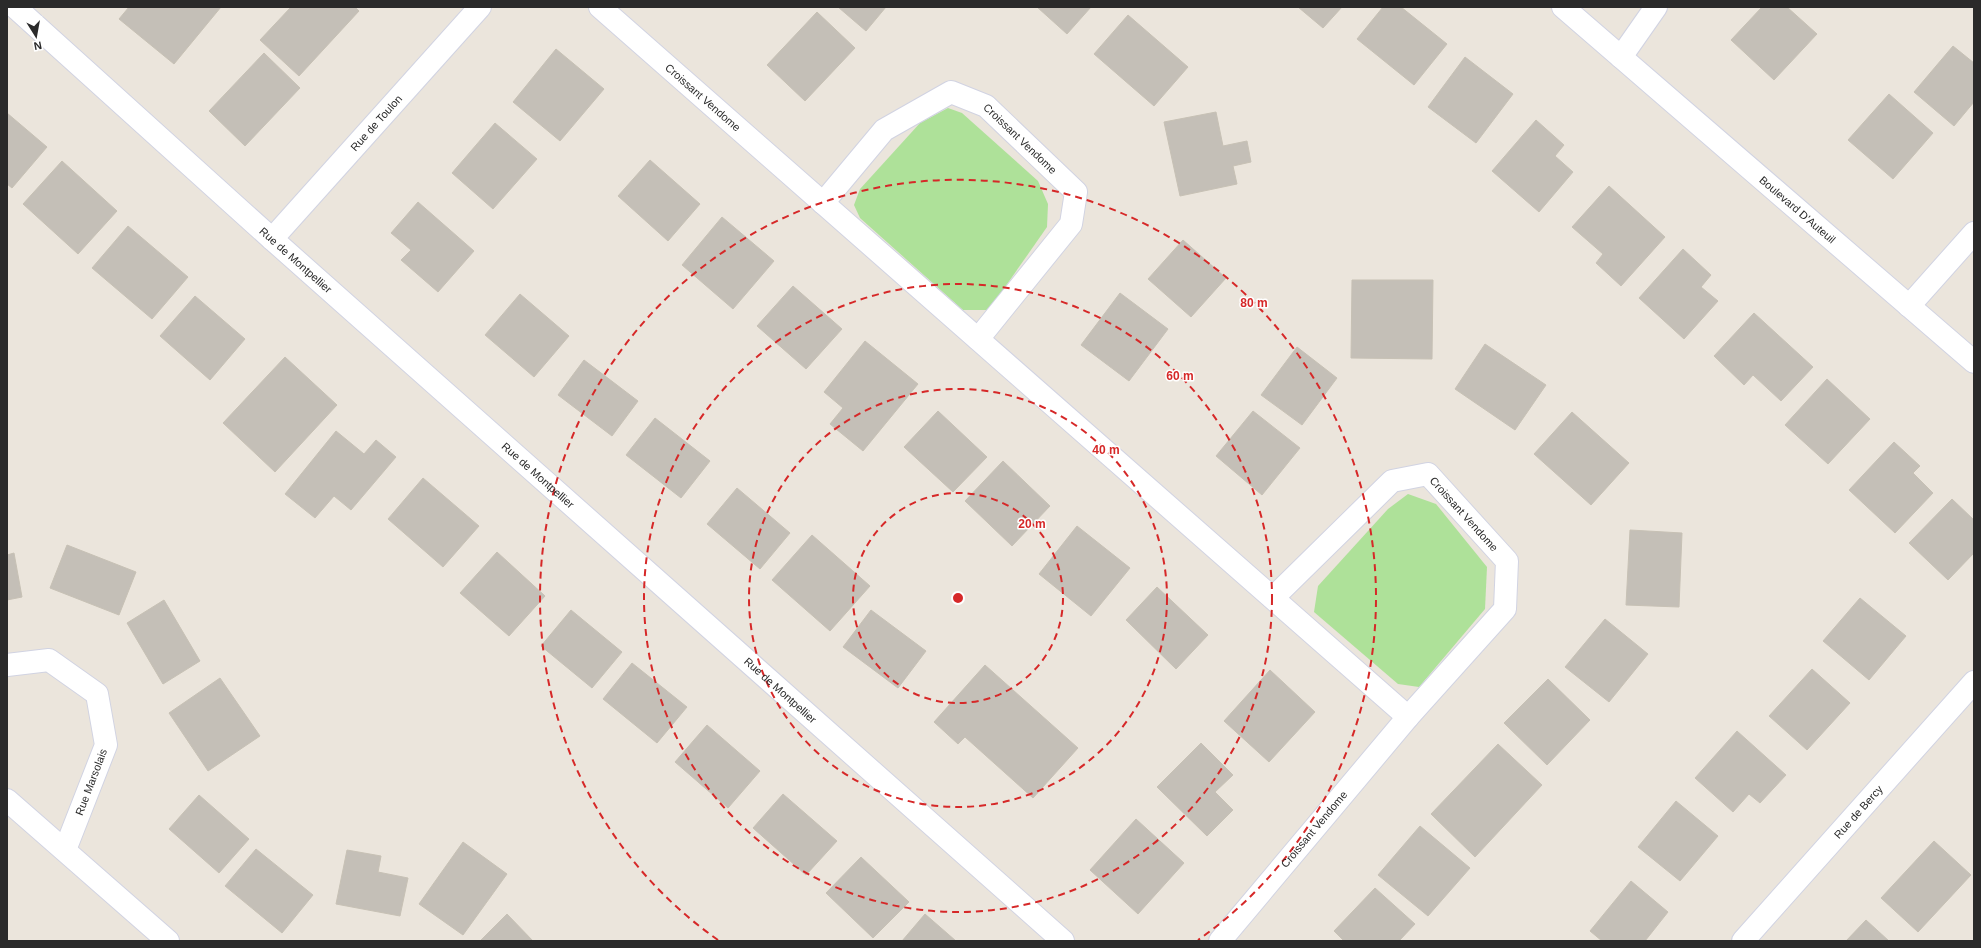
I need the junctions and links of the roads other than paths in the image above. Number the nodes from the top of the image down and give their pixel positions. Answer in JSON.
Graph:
{"nodes":[{"id":1,"x":15,"y":7,"type":"edge"},
{"id":2,"x":480,"y":7,"type":"edge"},
{"id":3,"x":600,"y":7,"type":"edge"},
{"id":4,"x":1563,"y":7,"type":"edge"},
{"id":5,"x":1656,"y":7,"type":"edge"},
{"id":6,"x":1621,"y":57,"type":"junction"},
{"id":7,"x":823,"y":203,"type":"junction"},
{"id":8,"x":1974,"y":234,"type":"edge"},
{"id":9,"x":272,"y":239,"type":"junction"},
{"id":10,"x":1909,"y":306,"type":"junction"},
{"id":11,"x":978,"y":339,"type":"junction"},
{"id":12,"x":1974,"y":362,"type":"edge"},
{"id":13,"x":1273,"y":598,"type":"junction"},
{"id":14,"x":7,"y":665,"type":"edge"},
{"id":15,"x":1974,"y":682,"type":"edge"},
{"id":16,"x":1408,"y":717,"type":"junction"},
{"id":17,"x":7,"y":800,"type":"edge"},
{"id":18,"x":65,"y":850,"type":"junction"},
{"id":19,"x":168,"y":941,"type":"edge"},
{"id":20,"x":1063,"y":941,"type":"edge"},
{"id":21,"x":1220,"y":941,"type":"edge"},
{"id":22,"x":1743,"y":941,"type":"edge"}],
"edges":[{"from":1,"to":9,"type":"street","name":"Rue de Montpellier"},
{"from":2,"to":9,"type":"street","name":"Rue de Toulon"},
{"from":3,"to":7,"type":"street","name":"Croissant Vendome"},
{"from":4,"to":6,"type":"street","name":"Boulevard D'Auteuil"},
{"from":5,"to":6,"type":"street"},
{"from":6,"to":10,"type":"street","name":"Boulevard D'Auteuil"},
{"from":7,"to":11,"type":"street","name":"Croissant Vendome"},
{"from":7,"to":11,"type":"street","name":"Croissant Vendome"},
{"from":8,"to":10,"type":"street"},
{"from":9,"to":20,"type":"street","name":"Rue de Montpellier"},
{"from":10,"to":12,"type":"street","name":"Boulevard D'Auteuil"},
{"from":11,"to":13,"type":"street","name":"Croissant Vendome"},
{"from":13,"to":16,"type":"street","name":"Croissant Vendome"},
{"from":13,"to":16,"type":"street","name":"Croissant Vendome"},
{"from":14,"to":18,"type":"street","name":"Rue Marsolais"},
{"from":15,"to":22,"type":"street","name":"Rue de Bercy"},
{"from":16,"to":21,"type":"street","name":"Croissant Vendome"},
{"from":17,"to":18,"type":"street"},
{"from":18,"to":19,"type":"street"}]}
